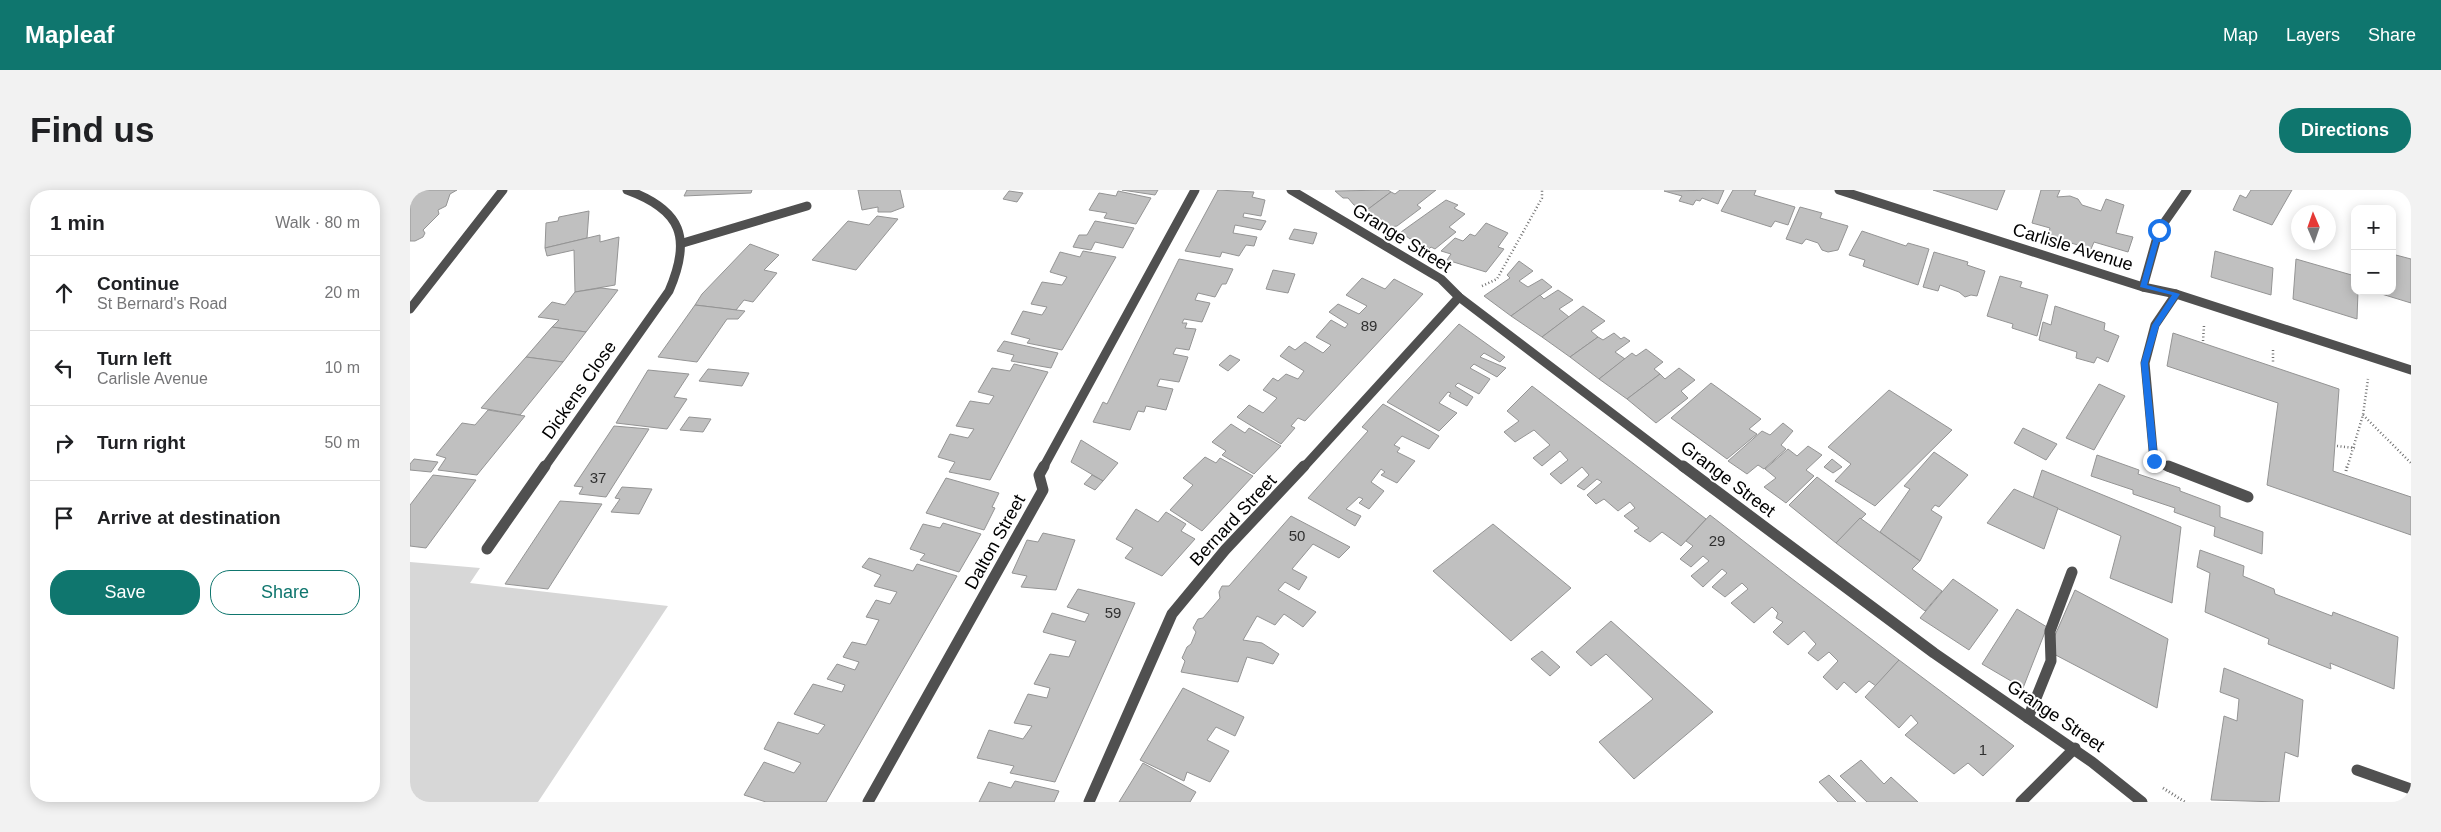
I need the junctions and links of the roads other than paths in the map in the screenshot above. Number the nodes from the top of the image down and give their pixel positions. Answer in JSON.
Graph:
{"nodes":[{"id":1,"x":503,"y":190,"type":"edge"},
{"id":2,"x":627,"y":190,"type":"edge"},
{"id":3,"x":1195,"y":190,"type":"edge"},
{"id":4,"x":1291,"y":190,"type":"edge"},
{"id":5,"x":1839,"y":190,"type":"edge"},
{"id":6,"x":2187,"y":190,"type":"edge"},
{"id":7,"x":807,"y":206,"type":"dead end"},
{"id":8,"x":683,"y":244,"type":"junction"},
{"id":9,"x":2143,"y":287,"type":"junction"},
{"id":10,"x":2176,"y":294,"type":"junction"},
{"id":11,"x":1459,"y":297,"type":"junction"},
{"id":12,"x":410,"y":309,"type":"edge"},
{"id":13,"x":2411,"y":370,"type":"edge"},
{"id":14,"x":2248,"y":497,"type":"dead end"},
{"id":15,"x":487,"y":549,"type":"dead end"},
{"id":16,"x":2072,"y":572,"type":"dead end"},
{"id":17,"x":2028,"y":718,"type":"junction"},
{"id":18,"x":2075,"y":748,"type":"junction"},
{"id":19,"x":2358,"y":770,"type":"dead end"},
{"id":20,"x":2411,"y":789,"type":"edge"},
{"id":21,"x":868,"y":802,"type":"edge"},
{"id":22,"x":1090,"y":802,"type":"edge"},
{"id":23,"x":2021,"y":802,"type":"edge"},
{"id":24,"x":2142,"y":802,"type":"edge"}],
"edges":[{"from":1,"to":12,"type":"street"},
{"from":2,"to":8,"type":"street","name":"Dickens Close"},
{"from":3,"to":21,"type":"street","name":"Dalton Street"},
{"from":4,"to":11,"type":"street","name":"Grange Street"},
{"from":5,"to":9,"type":"street","name":"Carlisle Avenue"},
{"from":6,"to":9,"type":"street"},
{"from":7,"to":8,"type":"street"},
{"from":8,"to":15,"type":"street","name":"Dickens Close"},
{"from":9,"to":10,"type":"street","name":"Carlisle Avenue"},
{"from":10,"to":13,"type":"street","name":"Carlisle Avenue"},
{"from":10,"to":14,"type":"street"},
{"from":11,"to":17,"type":"street","name":"Grange Street"},
{"from":11,"to":22,"type":"street","name":"Bernard Street"},
{"from":16,"to":17,"type":"street"},
{"from":17,"to":18,"type":"street","name":"Grange Street"},
{"from":18,"to":23,"type":"street"},
{"from":18,"to":24,"type":"street","name":"Grange Street"},
{"from":19,"to":20,"type":"street"}]}
